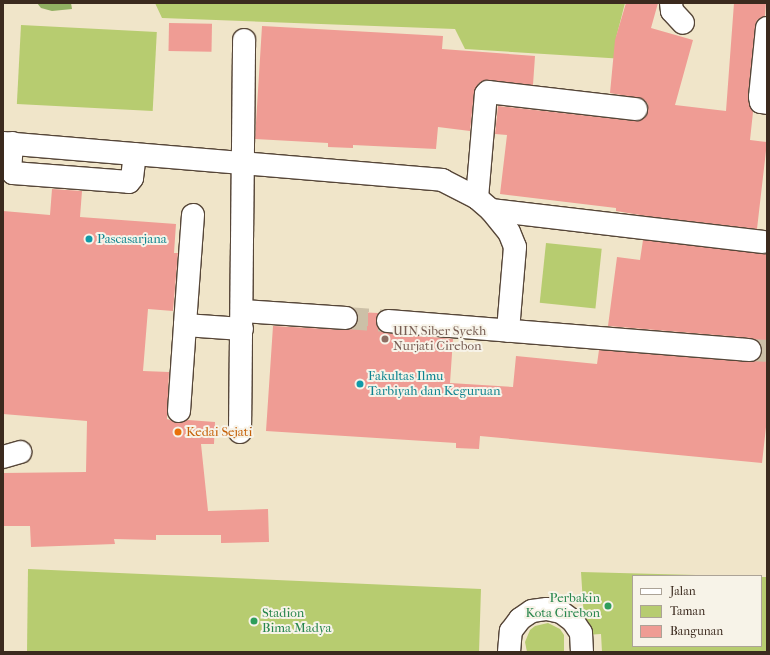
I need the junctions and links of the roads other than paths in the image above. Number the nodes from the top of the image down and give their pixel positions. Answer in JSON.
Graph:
{"nodes":[{"id":1,"x":672,"y":3,"type":"edge"},
{"id":2,"x":683,"y":23,"type":"dead end"},
{"id":3,"x":767,"y":28,"type":"edge"},
{"id":4,"x":244,"y":40,"type":"dead end"},
{"id":5,"x":767,"y":103,"type":"edge"},
{"id":6,"x":636,"y":110,"type":"dead end"},
{"id":7,"x":7,"y":143,"type":"edge"},
{"id":8,"x":135,"y":154,"type":"junction"},
{"id":9,"x":243,"y":163,"type":"junction"},
{"id":10,"x":484,"y":204,"type":"junction"},
{"id":11,"x":192,"y":215,"type":"dead end"},
{"id":12,"x":763,"y":242,"type":"dead end"},
{"id":13,"x":346,"y":318,"type":"tunnel mouth"},
{"id":14,"x":243,"y":320,"type":"junction"},
{"id":15,"x":388,"y":321,"type":"tunnel mouth"},
{"id":16,"x":185,"y":325,"type":"junction"},
{"id":17,"x":508,"y":331,"type":"junction"},
{"id":18,"x":750,"y":350,"type":"tunnel mouth"},
{"id":19,"x":179,"y":412,"type":"dead end"},
{"id":20,"x":240,"y":432,"type":"dead end"},
{"id":21,"x":509,"y":652,"type":"edge"},
{"id":22,"x":582,"y":652,"type":"edge"}],
"edges":[{"from":1,"to":2,"type":"street"},
{"from":3,"to":5,"type":"street"},
{"from":4,"to":9,"type":"street"},
{"from":6,"to":10,"type":"street"},
{"from":7,"to":8,"type":"street"},
{"from":7,"to":8,"type":"street"},
{"from":8,"to":9,"type":"street"},
{"from":9,"to":10,"type":"street"},
{"from":9,"to":14,"type":"street"},
{"from":10,"to":12,"type":"street"},
{"from":10,"to":17,"type":"street"},
{"from":11,"to":16,"type":"street"},
{"from":13,"to":14,"type":"street"},
{"from":14,"to":16,"type":"street"},
{"from":14,"to":20,"type":"street"},
{"from":15,"to":17,"type":"street"},
{"from":16,"to":19,"type":"street"},
{"from":17,"to":18,"type":"street"},
{"from":21,"to":22,"type":"street"}]}
